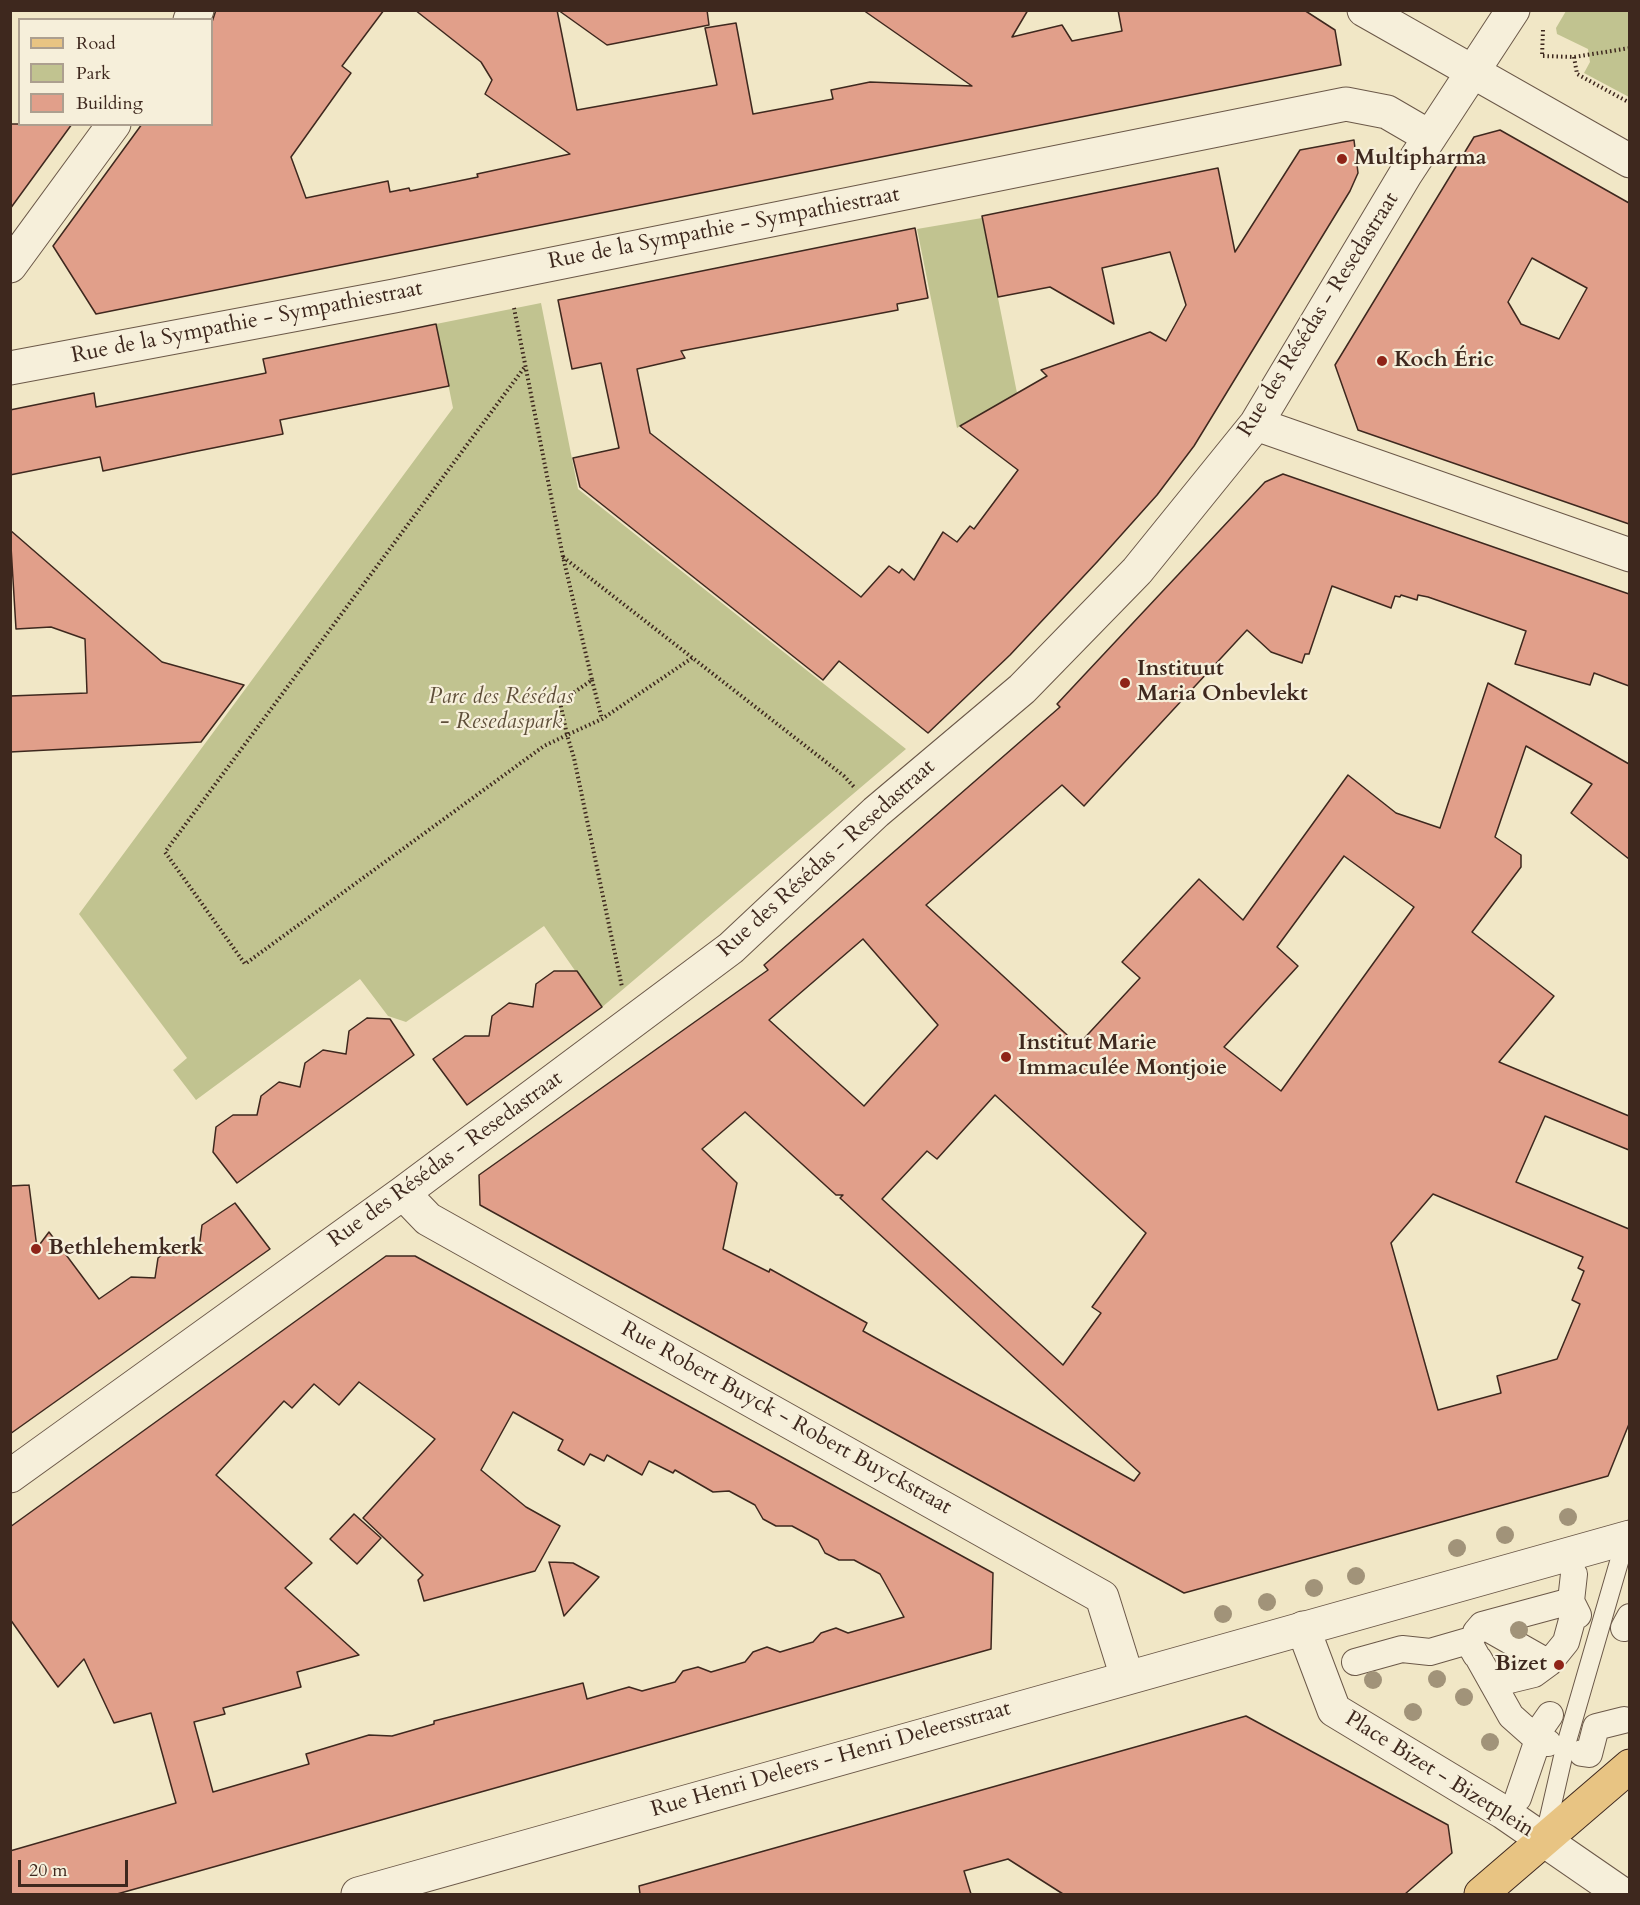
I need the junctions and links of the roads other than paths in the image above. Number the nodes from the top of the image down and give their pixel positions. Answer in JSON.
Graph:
{"nodes":[{"id":1,"x":1364,"y":10,"type":"edge"},
{"id":2,"x":1513,"y":10,"type":"edge"},
{"id":3,"x":1473,"y":74,"type":"junction"},
{"id":4,"x":113,"y":126,"type":"edge"},
{"id":5,"x":1430,"y":137,"type":"junction"},
{"id":6,"x":1629,"y":161,"type":"edge"},
{"id":7,"x":10,"y":266,"type":"edge"},
{"id":8,"x":10,"y":368,"type":"edge"},
{"id":9,"x":1256,"y":424,"type":"junction"},
{"id":10,"x":1629,"y":555,"type":"edge"},
{"id":11,"x":404,"y":1193,"type":"junction"},
{"id":12,"x":10,"y":1476,"type":"edge"},
{"id":13,"x":1628,"y":1534,"type":"edge"},
{"id":14,"x":1574,"y":1574,"type":"dead end"},
{"id":15,"x":1574,"y":1608,"type":"junction"},
{"id":16,"x":1303,"y":1628,"type":"junction"},
{"id":17,"x":1476,"y":1645,"type":"junction"},
{"id":18,"x":1355,"y":1662,"type":"dead end"},
{"id":19,"x":1549,"y":1662,"type":"junction"},
{"id":20,"x":1126,"y":1677,"type":"junction"},
{"id":21,"x":1493,"y":1684,"type":"junction"},
{"id":22,"x":1550,"y":1715,"type":"dead end"},
{"id":23,"x":1627,"y":1719,"type":"edge"},
{"id":24,"x":1543,"y":1741,"type":"junction"},
{"id":25,"x":1582,"y":1753,"type":"dead end"},
{"id":26,"x":1629,"y":1766,"type":"edge"},
{"id":27,"x":1518,"y":1797,"type":"dead end"},
{"id":28,"x":1544,"y":1840,"type":"junction"},
{"id":29,"x":358,"y":1894,"type":"edge"},
{"id":30,"x":1481,"y":1894,"type":"edge"},
{"id":31,"x":1622,"y":1894,"type":"edge"}],
"edges":[{"from":1,"to":3,"type":"street"},
{"from":2,"to":3,"type":"street","name":"Rue des Résédas - Resedastraat"},
{"from":3,"to":5,"type":"street","name":"Rue des Résédas - Resedastraat"},
{"from":3,"to":6,"type":"street"},
{"from":4,"to":7,"type":"street"},
{"from":5,"to":8,"type":"street","name":"Rue de la Sympathie - Sympathiestraat"},
{"from":5,"to":9,"type":"street","name":"Rue des Résédas - Resedastraat"},
{"from":9,"to":10,"type":"street"},
{"from":9,"to":11,"type":"street","name":"Rue des Résédas - Resedastraat"},
{"from":11,"to":12,"type":"street","name":"Rue des Résédas - Resedastraat"},
{"from":11,"to":20,"type":"street","name":"Rue Robert Buyck - Robert Buyckstraat"},
{"from":13,"to":16,"type":"street","name":"Place Bizet - Bizetplein"},
{"from":13,"to":28,"type":"lane","name":"Place Bizet - Bizetplein"},
{"from":14,"to":15,"type":"street"},
{"from":15,"to":17,"type":"street"},
{"from":15,"to":19,"type":"street"},
{"from":16,"to":20,"type":"street","name":"Rue Henri Deleers - Henri Deleersstraat"},
{"from":16,"to":28,"type":"street","name":"Place Bizet - Bizetplein"},
{"from":17,"to":18,"type":"street"},
{"from":17,"to":19,"type":"street"},
{"from":17,"to":21,"type":"street"},
{"from":19,"to":21,"type":"street"},
{"from":20,"to":29,"type":"street","name":"Rue Henri Deleers - Henri Deleersstraat"},
{"from":21,"to":24,"type":"street"},
{"from":22,"to":24,"type":"street"},
{"from":23,"to":25,"type":"street"},
{"from":24,"to":27,"type":"street"},
{"from":26,"to":28,"type":"main road"},
{"from":28,"to":30,"type":"main road"},
{"from":28,"to":31,"type":"street"}]}
